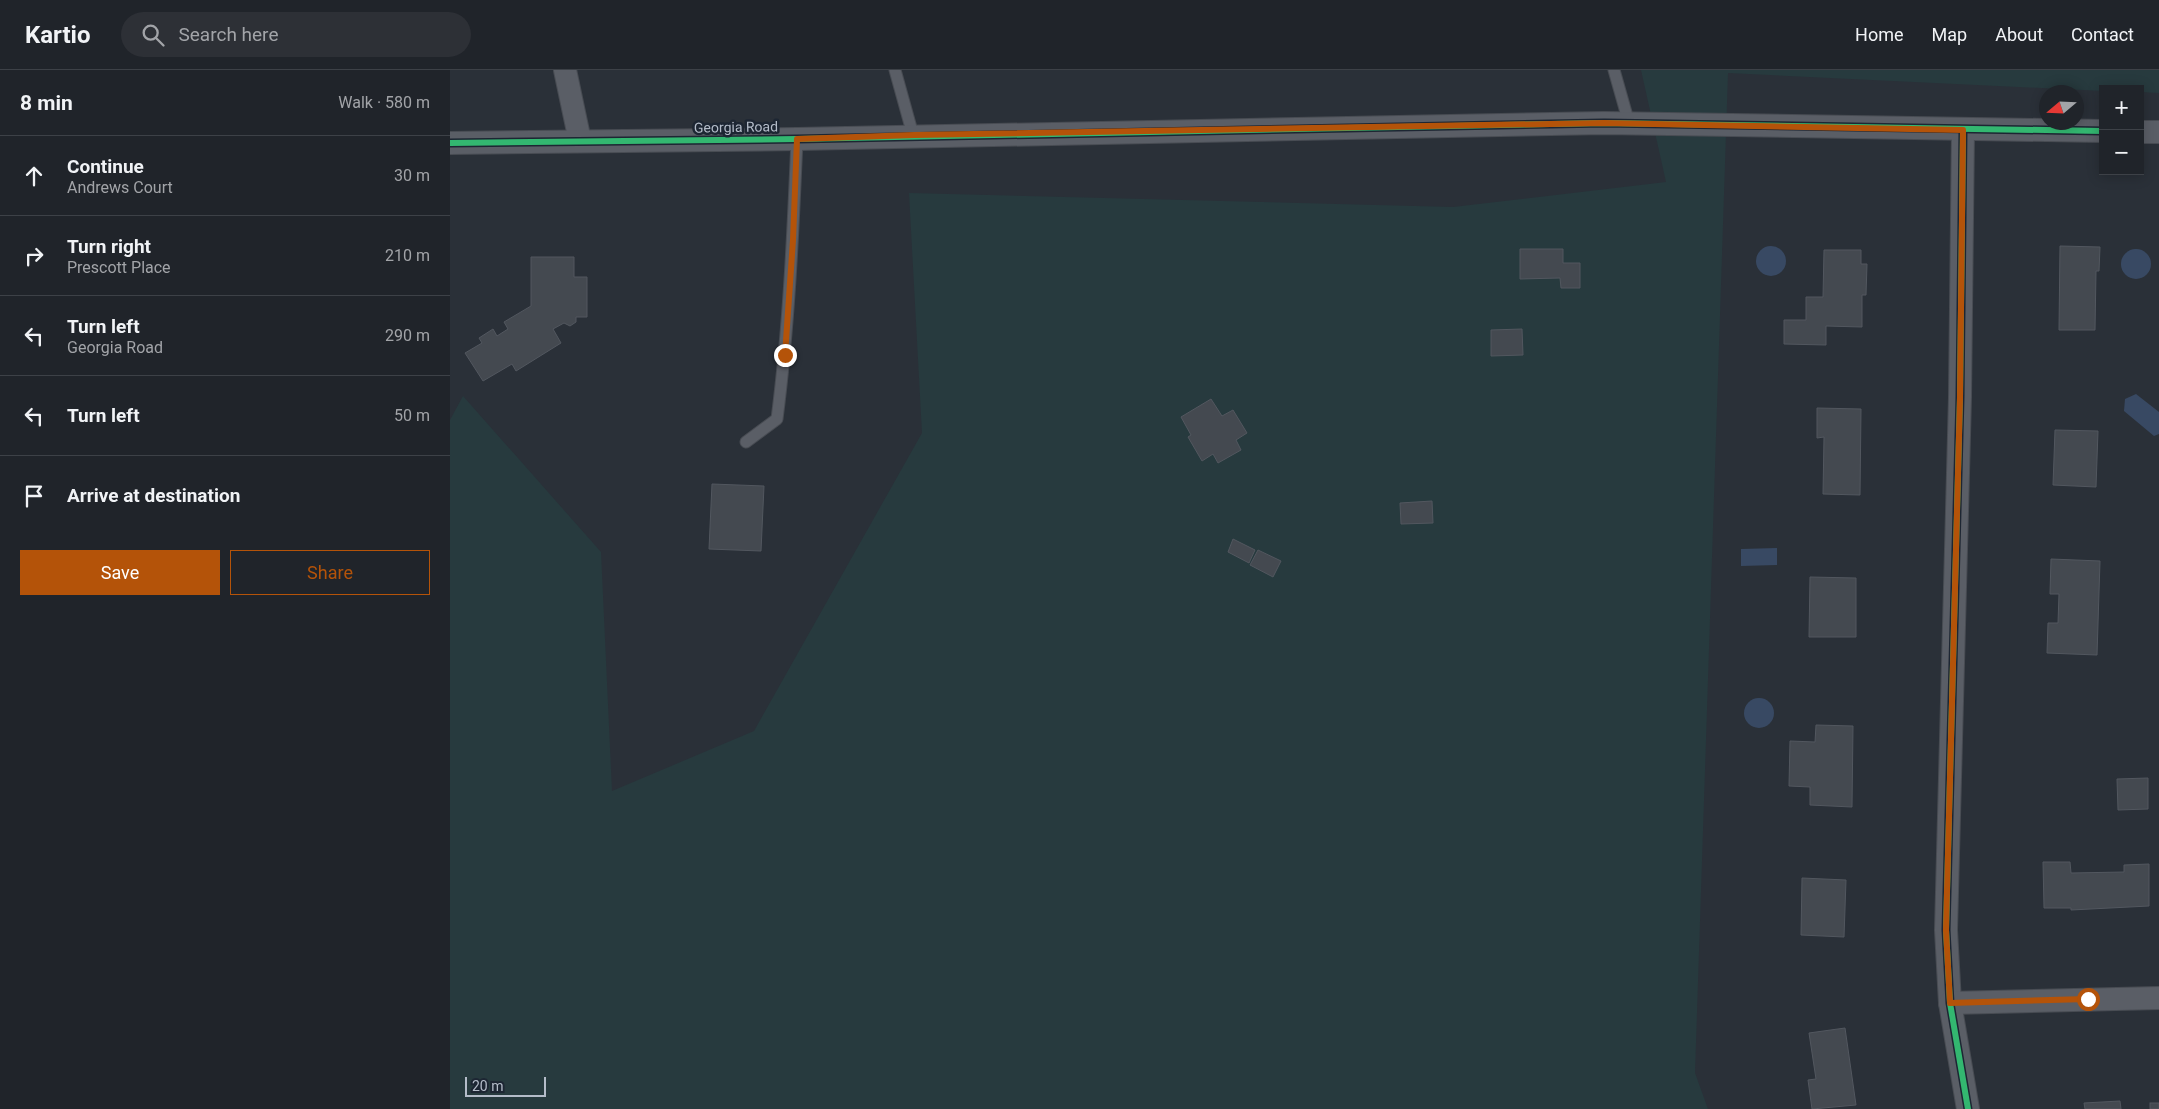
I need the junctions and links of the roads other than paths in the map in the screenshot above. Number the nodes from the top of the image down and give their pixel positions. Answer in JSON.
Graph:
{"nodes":[{"id":1,"x":565,"y":70,"type":"edge"},
{"id":2,"x":895,"y":70,"type":"edge"},
{"id":3,"x":1614,"y":70,"type":"edge"},
{"id":4,"x":1629,"y":123,"type":"junction"},
{"id":5,"x":1963,"y":130,"type":"junction"},
{"id":6,"x":2099,"y":131,"type":"edge"},
{"id":7,"x":2144,"y":132,"type":"edge"},
{"id":8,"x":2159,"y":132,"type":"edge"},
{"id":9,"x":914,"y":135,"type":"junction"},
{"id":10,"x":797,"y":139,"type":"junction"},
{"id":11,"x":580,"y":141,"type":"junction"},
{"id":12,"x":450,"y":143,"type":"edge"},
{"id":13,"x":746,"y":442,"type":"dead end"},
{"id":14,"x":2159,"y":998,"type":"edge"},
{"id":15,"x":1950,"y":1003,"type":"junction"},
{"id":16,"x":1968,"y":1109,"type":"edge"}],
"edges":[{"from":1,"to":11,"type":"street"},
{"from":2,"to":9,"type":"lane"},
{"from":3,"to":4,"type":"lane"},
{"from":4,"to":5,"type":"street","name":"Georgia Road"},
{"from":4,"to":9,"type":"street","name":"Georgia Road"},
{"from":5,"to":6,"type":"street","name":"Georgia Road"},
{"from":5,"to":15,"type":"street"},
{"from":7,"to":8,"type":"street"},
{"from":9,"to":10,"type":"street","name":"Georgia Road"},
{"from":10,"to":11,"type":"street","name":"Georgia Road"},
{"from":10,"to":13,"type":"lane"},
{"from":11,"to":12,"type":"street","name":"Georgia Road"},
{"from":14,"to":15,"type":"street"},
{"from":15,"to":16,"type":"street"}]}
